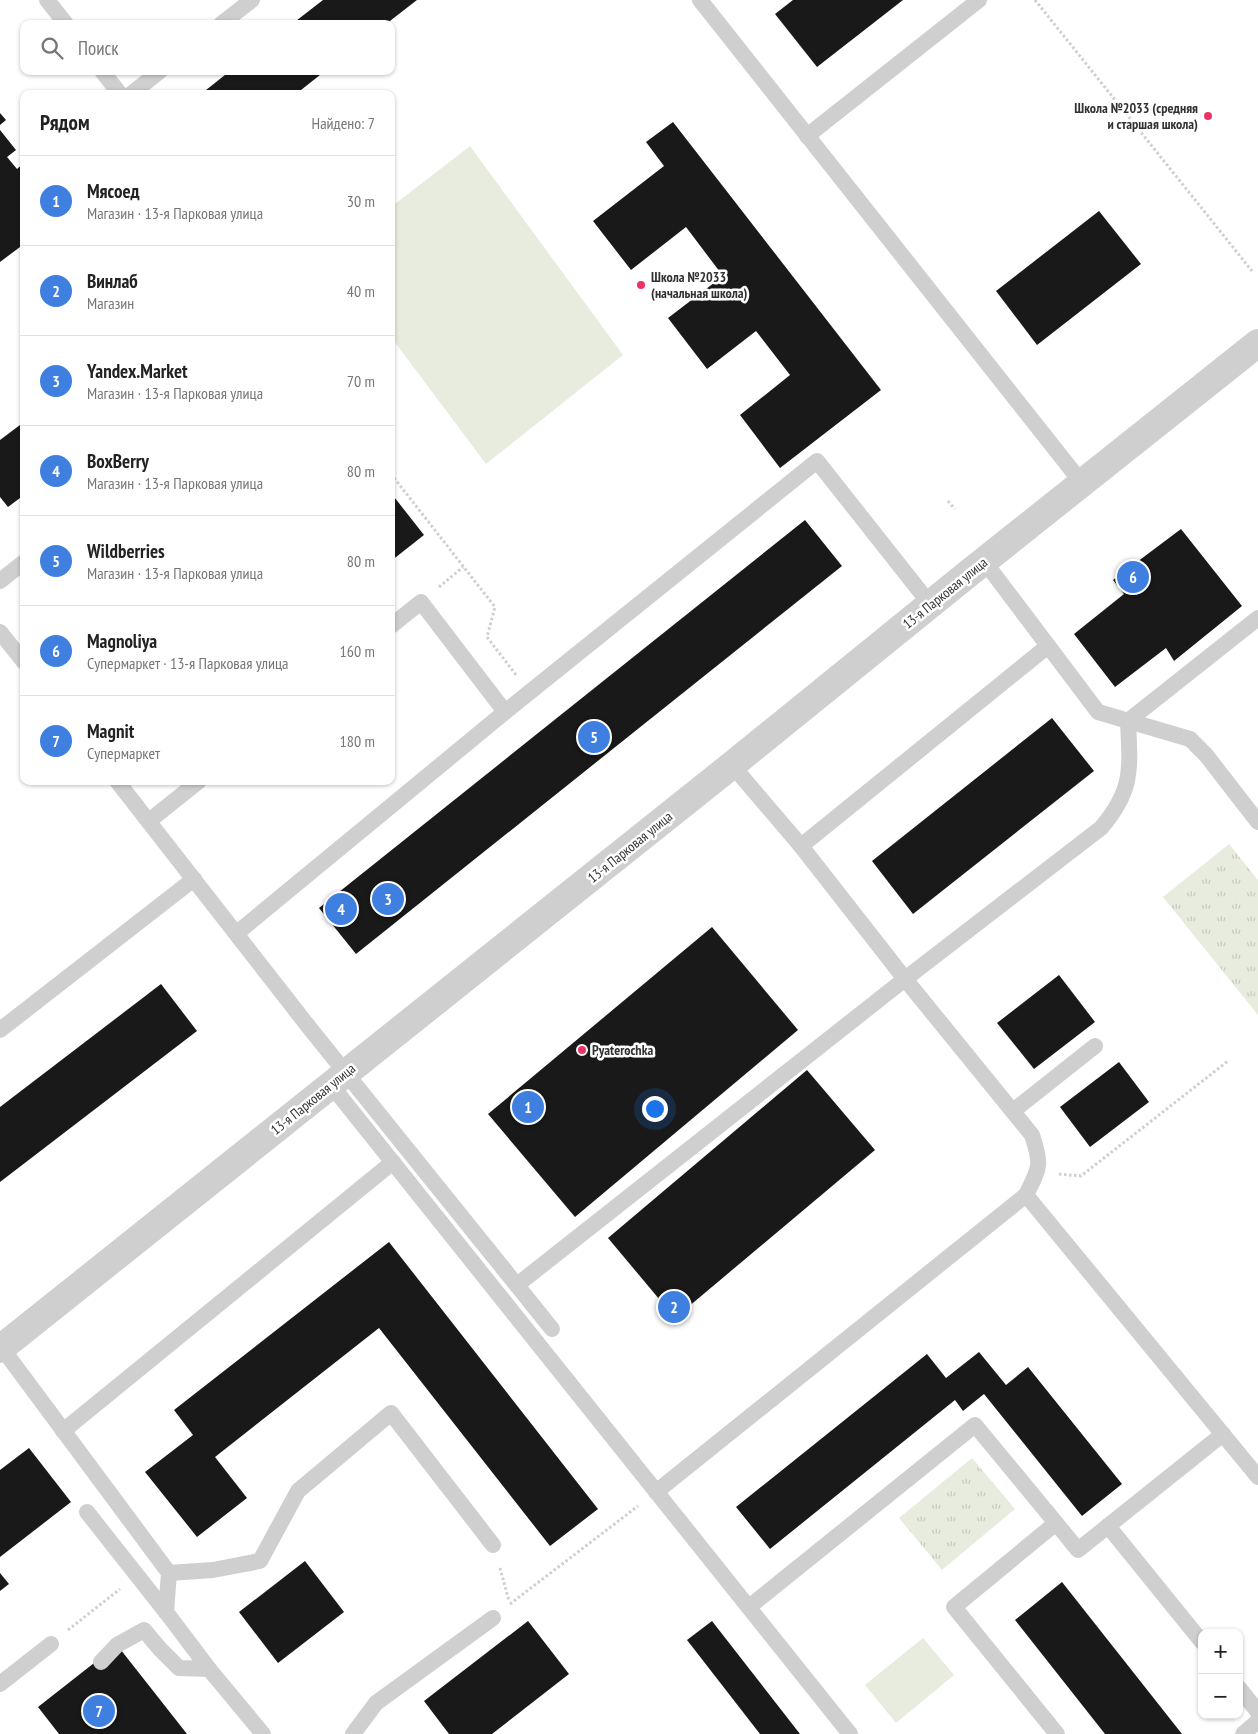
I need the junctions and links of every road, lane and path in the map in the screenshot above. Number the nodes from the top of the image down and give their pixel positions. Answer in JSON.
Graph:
{"nodes":[{"id":1,"x":47,"y":0,"type":"edge"},
{"id":2,"x":252,"y":0,"type":"edge"},
{"id":3,"x":700,"y":0,"type":"edge"},
{"id":4,"x":980,"y":0,"type":"edge"},
{"id":5,"x":1035,"y":0,"type":"edge"},
{"id":6,"x":63,"y":20,"type":"edge"},
{"id":7,"x":226,"y":20,"type":"edge"},
{"id":8,"x":105,"y":75,"type":"edge"},
{"id":9,"x":155,"y":75,"type":"edge"},
{"id":10,"x":117,"y":90,"type":"edge"},
{"id":11,"x":136,"y":90,"type":"edge"},
{"id":12,"x":807,"y":136,"type":"junction"},
{"id":13,"x":1252,"y":270,"type":"dead end"},
{"id":14,"x":1258,"y":343,"type":"edge"},
{"id":15,"x":395,"y":479,"type":"edge"},
{"id":16,"x":1082,"y":483,"type":"junction"},
{"id":17,"x":948,"y":501,"type":"dead end"},
{"id":18,"x":955,"y":509,"type":"dead end"},
{"id":19,"x":984,"y":560,"type":"junction"},
{"id":20,"x":20,"y":565,"type":"edge"},
{"id":21,"x":463,"y":567,"type":"junction"},
{"id":22,"x":0,"y":581,"type":"edge"},
{"id":23,"x":421,"y":602,"type":"junction"},
{"id":24,"x":930,"y":604,"type":"junction"},
{"id":25,"x":1258,"y":618,"type":"edge"},
{"id":26,"x":395,"y":623,"type":"edge"},
{"id":27,"x":0,"y":632,"type":"edge"},
{"id":28,"x":1048,"y":646,"type":"junction"},
{"id":29,"x":20,"y":657,"type":"edge"},
{"id":30,"x":529,"y":693,"type":"junction"},
{"id":31,"x":505,"y":712,"type":"junction"},
{"id":32,"x":1128,"y":721,"type":"junction"},
{"id":33,"x":732,"y":765,"type":"junction"},
{"id":34,"x":121,"y":785,"type":"edge"},
{"id":35,"x":194,"y":785,"type":"edge"},
{"id":36,"x":149,"y":821,"type":"junction"},
{"id":37,"x":1258,"y":822,"type":"edge"},
{"id":38,"x":800,"y":846,"type":"junction"},
{"id":39,"x":194,"y":879,"type":"junction"},
{"id":40,"x":236,"y":932,"type":"junction"},
{"id":41,"x":905,"y":979,"type":"junction"},
{"id":42,"x":0,"y":1030,"type":"edge"},
{"id":43,"x":1095,"y":1046,"type":"dead end"},
{"id":44,"x":338,"y":1079,"type":"junction"},
{"id":45,"x":1013,"y":1111,"type":"junction"},
{"id":46,"x":393,"y":1162,"type":"junction"},
{"id":47,"x":1026,"y":1195,"type":"junction"},
{"id":48,"x":517,"y":1285,"type":"junction"},
{"id":49,"x":552,"y":1329,"type":"dead end"},
{"id":50,"x":1,"y":1348,"type":"edge"},
{"id":51,"x":63,"y":1431,"type":"junction"},
{"id":52,"x":1223,"y":1434,"type":"junction"},
{"id":53,"x":1258,"y":1477,"type":"edge"},
{"id":54,"x":656,"y":1492,"type":"junction"},
{"id":55,"x":87,"y":1512,"type":"dead end"},
{"id":56,"x":1056,"y":1523,"type":"junction"},
{"id":57,"x":1108,"y":1526,"type":"junction"},
{"id":58,"x":493,"y":1545,"type":"joint"},
{"id":59,"x":169,"y":1574,"type":"junction"},
{"id":60,"x":138,"y":1575,"type":"junction"},
{"id":61,"x":510,"y":1604,"type":"junction"},
{"id":62,"x":749,"y":1607,"type":"junction"},
{"id":63,"x":166,"y":1612,"type":"junction"},
{"id":64,"x":493,"y":1618,"type":"joint"},
{"id":65,"x":1198,"y":1637,"type":"edge"},
{"id":66,"x":51,"y":1644,"type":"joint"},
{"id":67,"x":101,"y":1662,"type":"dead end"},
{"id":68,"x":209,"y":1669,"type":"junction"},
{"id":69,"x":0,"y":1684,"type":"edge"},
{"id":70,"x":1243,"y":1693,"type":"edge"},
{"id":71,"x":1258,"y":1712,"type":"edge"},
{"id":72,"x":1258,"y":1721,"type":"edge"},
{"id":73,"x":263,"y":1734,"type":"edge"},
{"id":74,"x":353,"y":1734,"type":"edge"},
{"id":75,"x":850,"y":1734,"type":"edge"},
{"id":76,"x":1057,"y":1734,"type":"edge"},
{"id":77,"x":1243,"y":1734,"type":"edge"}],
"edges":[{"from":1,"to":6,"type":"lane"},
{"from":2,"to":7,"type":"lane"},
{"from":3,"to":12,"type":"lane"},
{"from":4,"to":12,"type":"lane"},
{"from":5,"to":13,"type":"path"},
{"from":8,"to":10,"type":"lane"},
{"from":9,"to":11,"type":"lane"},
{"from":12,"to":16,"type":"lane"},
{"from":14,"to":16,"type":"street","name":"13-я Парковая улица"},
{"from":15,"to":21,"type":"path"},
{"from":16,"to":19,"type":"street","name":"13-я Парковая улица"},
{"from":17,"to":18,"type":"path"},
{"from":19,"to":24,"type":"street","name":"13-я Парковая улица"},
{"from":19,"to":28,"type":"lane"},
{"from":20,"to":22,"type":"lane"},
{"from":21,"to":23,"type":"path"},
{"from":21,"to":30,"type":"path"},
{"from":23,"to":26,"type":"lane"},
{"from":23,"to":31,"type":"lane"},
{"from":24,"to":30,"type":"lane"},
{"from":24,"to":33,"type":"street","name":"13-я Парковая улица"},
{"from":25,"to":32,"type":"lane"},
{"from":27,"to":29,"type":"lane"},
{"from":28,"to":32,"type":"lane"},
{"from":28,"to":38,"type":"lane"},
{"from":30,"to":31,"type":"lane"},
{"from":31,"to":40,"type":"lane"},
{"from":32,"to":37,"type":"lane"},
{"from":32,"to":41,"type":"lane"},
{"from":33,"to":38,"type":"lane"},
{"from":33,"to":44,"type":"street","name":"13-я Парковая улица"},
{"from":34,"to":36,"type":"lane"},
{"from":35,"to":36,"type":"lane"},
{"from":36,"to":39,"type":"lane"},
{"from":38,"to":41,"type":"lane"},
{"from":39,"to":40,"type":"lane"},
{"from":39,"to":42,"type":"lane"},
{"from":40,"to":44,"type":"lane"},
{"from":41,"to":45,"type":"lane"},
{"from":41,"to":48,"type":"lane"},
{"from":43,"to":45,"type":"lane"},
{"from":44,"to":46,"type":"lane"},
{"from":44,"to":48,"type":"lane"},
{"from":44,"to":50,"type":"street","name":"13-я Парковая улица"},
{"from":45,"to":47,"type":"lane"},
{"from":46,"to":51,"type":"lane"},
{"from":46,"to":54,"type":"lane"},
{"from":47,"to":52,"type":"lane"},
{"from":47,"to":54,"type":"lane"},
{"from":48,"to":49,"type":"lane"},
{"from":50,"to":51,"type":"lane"},
{"from":51,"to":59,"type":"lane"},
{"from":52,"to":53,"type":"lane"},
{"from":52,"to":57,"type":"lane"},
{"from":54,"to":61,"type":"path"},
{"from":54,"to":62,"type":"lane"},
{"from":55,"to":60,"type":"lane"},
{"from":56,"to":57,"type":"lane"},
{"from":56,"to":62,"type":"lane"},
{"from":56,"to":76,"type":"lane"},
{"from":57,"to":65,"type":"lane"},
{"from":58,"to":59,"type":"lane"},
{"from":58,"to":61,"type":"path"},
{"from":59,"to":63,"type":"lane"},
{"from":60,"to":63,"type":"lane"},
{"from":60,"to":66,"type":"path"},
{"from":61,"to":64,"type":"path"},
{"from":62,"to":75,"type":"lane"},
{"from":63,"to":68,"type":"lane"},
{"from":64,"to":74,"type":"lane"},
{"from":66,"to":69,"type":"lane"},
{"from":67,"to":68,"type":"lane"},
{"from":68,"to":73,"type":"lane"},
{"from":70,"to":71,"type":"lane"},
{"from":72,"to":77,"type":"lane"}]}
